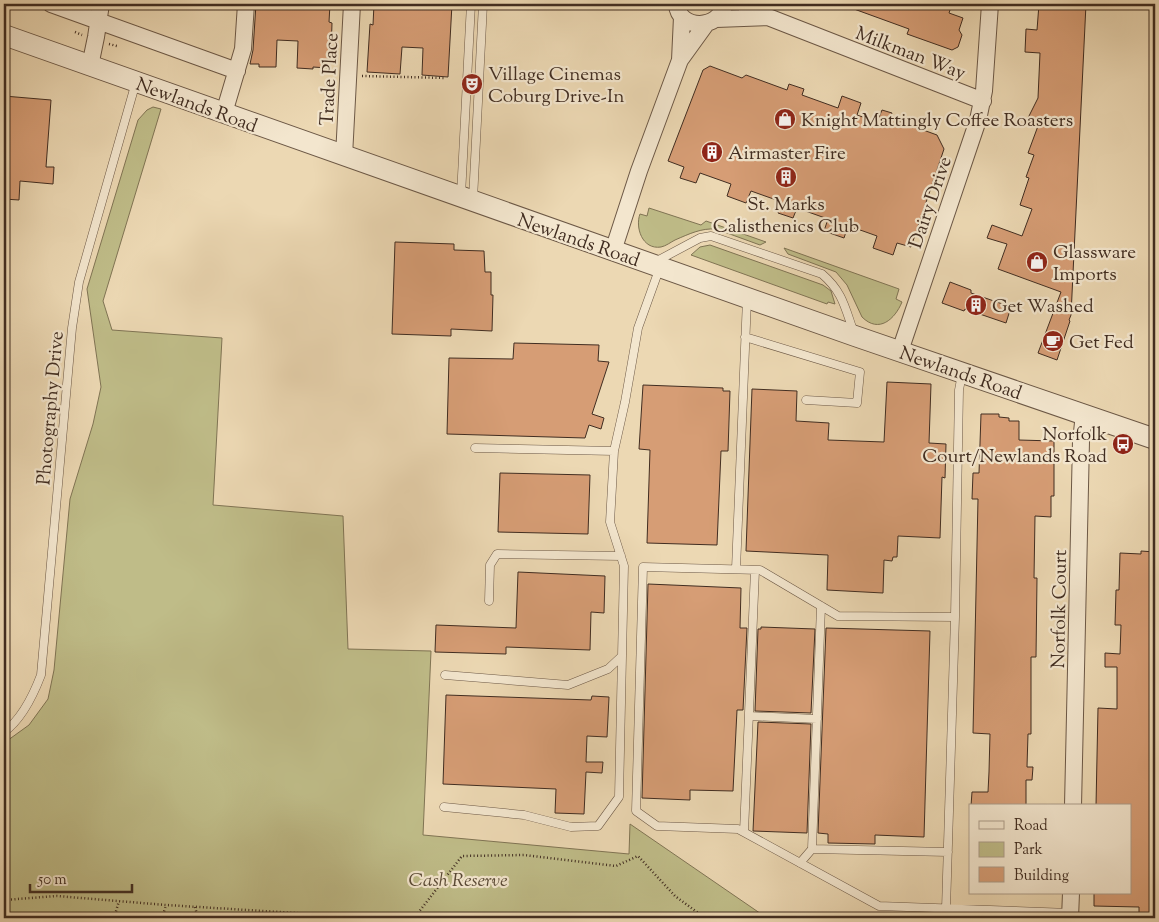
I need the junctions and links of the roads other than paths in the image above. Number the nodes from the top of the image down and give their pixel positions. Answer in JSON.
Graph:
{"nodes":[{"id":1,"x":51,"y":4,"type":"edge"},
{"id":2,"x":246,"y":4,"type":"edge"},
{"id":3,"x":352,"y":4,"type":"edge"},
{"id":4,"x":471,"y":4,"type":"edge"},
{"id":5,"x":483,"y":4,"type":"edge"},
{"id":6,"x":724,"y":4,"type":"edge"},
{"id":7,"x":744,"y":4,"type":"edge"},
{"id":8,"x":990,"y":4,"type":"edge"},
{"id":9,"x":677,"y":8,"type":"edge"},
{"id":10,"x":100,"y":12,"type":"edge"},
{"id":11,"x":768,"y":17,"type":"junction"},
{"id":12,"x":711,"y":22,"type":"junction"},
{"id":13,"x":4,"y":35,"type":"edge"},
{"id":14,"x":680,"y":60,"type":"junction"},
{"id":15,"x":90,"y":66,"type":"junction"},
{"id":16,"x":238,"y":71,"type":"junction"},
{"id":17,"x":136,"y":82,"type":"junction"},
{"id":18,"x":983,"y":101,"type":"junction"},
{"id":19,"x":224,"y":113,"type":"junction"},
{"id":20,"x":344,"y":156,"type":"junction"},
{"id":21,"x":467,"y":200,"type":"junction"},
{"id":22,"x":613,"y":251,"type":"junction"},
{"id":23,"x":656,"y":266,"type":"junction"},
{"id":24,"x":747,"y":298,"type":"junction"},
{"id":25,"x":855,"y":336,"type":"junction"},
{"id":26,"x":746,"y":337,"type":"junction"},
{"id":27,"x":900,"y":351,"type":"junction"},
{"id":28,"x":962,"y":373,"type":"junction"},
{"id":29,"x":806,"y":400,"type":"dead end"},
{"id":30,"x":1084,"y":414,"type":"junction"},
{"id":31,"x":1155,"y":439,"type":"edge"},
{"id":32,"x":475,"y":448,"type":"dead end"},
{"id":33,"x":614,"y":451,"type":"junction"},
{"id":34,"x":620,"y":556,"type":"junction"},
{"id":35,"x":736,"y":569,"type":"junction"},
{"id":36,"x":755,"y":570,"type":"junction"},
{"id":37,"x":489,"y":600,"type":"dead end"},
{"id":38,"x":821,"y":606,"type":"junction"},
{"id":39,"x":955,"y":617,"type":"junction"},
{"id":40,"x":622,"y":656,"type":"junction"},
{"id":41,"x":445,"y":675,"type":"dead end"},
{"id":42,"x":749,"y":716,"type":"junction"},
{"id":43,"x":817,"y":719,"type":"junction"},
{"id":44,"x":4,"y":732,"type":"edge"},
{"id":45,"x":1073,"y":804,"type":"edge"},
{"id":46,"x":444,"y":807,"type":"dead end"},
{"id":47,"x":744,"y":832,"type":"junction"},
{"id":48,"x":812,"y":849,"type":"junction"},
{"id":49,"x":948,"y":852,"type":"junction"},
{"id":50,"x":800,"y":863,"type":"junction"},
{"id":51,"x":1071,"y":894,"type":"edge"},
{"id":52,"x":946,"y":909,"type":"junction"},
{"id":53,"x":1072,"y":917,"type":"edge"}],
"edges":[{"from":1,"to":10,"type":"street"},
{"from":2,"to":16,"type":"street"},
{"from":3,"to":20,"type":"street","name":"Trade Place"},
{"from":4,"to":21,"type":"lane"},
{"from":5,"to":21,"type":"lane"},
{"from":6,"to":12,"type":"street"},
{"from":7,"to":11,"type":"street","name":"Milkman Way"},
{"from":8,"to":18,"type":"street","name":"Dairy Drive"},
{"from":9,"to":12,"type":"street","name":"Milkman Way"},
{"from":9,"to":14,"type":"street"},
{"from":10,"to":15,"type":"street"},
{"from":10,"to":16,"type":"street"},
{"from":11,"to":12,"type":"street","name":"Milkman Way"},
{"from":11,"to":18,"type":"street","name":"Milkman Way"},
{"from":12,"to":14,"type":"street"},
{"from":13,"to":15,"type":"street","name":"Newlands Road"},
{"from":14,"to":22,"type":"street"},
{"from":15,"to":17,"type":"street","name":"Newlands Road"},
{"from":16,"to":19,"type":"street"},
{"from":17,"to":19,"type":"street","name":"Newlands Road"},
{"from":17,"to":44,"type":"lane","name":"Photography Drive"},
{"from":18,"to":27,"type":"street","name":"Dairy Drive"},
{"from":19,"to":20,"type":"street","name":"Newlands Road"},
{"from":20,"to":21,"type":"street","name":"Newlands Road"},
{"from":21,"to":22,"type":"street","name":"Newlands Road"},
{"from":22,"to":23,"type":"street","name":"Newlands Road"},
{"from":23,"to":24,"type":"street","name":"Newlands Road"},
{"from":23,"to":25,"type":"lane"},
{"from":23,"to":33,"type":"lane"},
{"from":24,"to":25,"type":"street","name":"Newlands Road"},
{"from":24,"to":26,"type":"lane"},
{"from":25,"to":27,"type":"street","name":"Newlands Road"},
{"from":26,"to":29,"type":"lane"},
{"from":26,"to":35,"type":"lane"},
{"from":27,"to":28,"type":"street","name":"Newlands Road"},
{"from":28,"to":30,"type":"street","name":"Newlands Road"},
{"from":28,"to":39,"type":"lane"},
{"from":30,"to":31,"type":"street","name":"Newlands Road"},
{"from":30,"to":45,"type":"street","name":"Norfolk Court"},
{"from":32,"to":33,"type":"lane"},
{"from":33,"to":34,"type":"lane"},
{"from":34,"to":37,"type":"lane"},
{"from":34,"to":40,"type":"lane"},
{"from":35,"to":36,"type":"lane"},
{"from":35,"to":47,"type":"lane"},
{"from":36,"to":38,"type":"lane"},
{"from":36,"to":42,"type":"lane"},
{"from":38,"to":39,"type":"lane"},
{"from":38,"to":43,"type":"lane"},
{"from":39,"to":49,"type":"lane"},
{"from":40,"to":41,"type":"lane"},
{"from":40,"to":46,"type":"lane"},
{"from":42,"to":43,"type":"lane"},
{"from":42,"to":47,"type":"lane"},
{"from":43,"to":48,"type":"lane"},
{"from":47,"to":50,"type":"lane"},
{"from":48,"to":49,"type":"lane"},
{"from":48,"to":50,"type":"lane"},
{"from":49,"to":52,"type":"lane"},
{"from":50,"to":52,"type":"lane"},
{"from":51,"to":53,"type":"street"},
{"from":52,"to":53,"type":"lane"}]}
